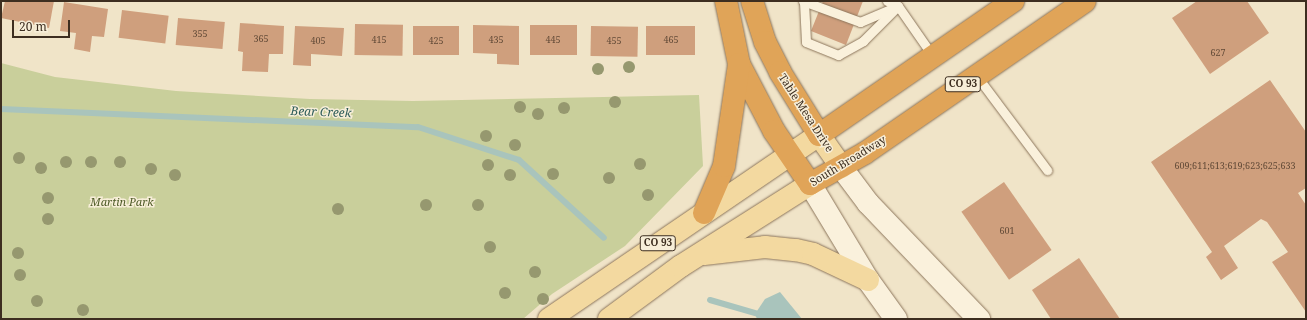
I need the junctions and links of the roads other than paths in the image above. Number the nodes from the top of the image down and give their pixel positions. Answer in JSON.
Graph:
{"nodes":[{"id":1,"x":726,"y":1,"type":"edge"},
{"id":2,"x":752,"y":1,"type":"edge"},
{"id":3,"x":804,"y":1,"type":"edge"},
{"id":4,"x":887,"y":1,"type":"edge"},
{"id":5,"x":1013,"y":1,"type":"edge"},
{"id":6,"x":1085,"y":1,"type":"edge"},
{"id":7,"x":898,"y":3,"type":"edge"},
{"id":8,"x":932,"y":55,"type":"junction"},
{"id":9,"x":739,"y":64,"type":"junction"},
{"id":10,"x":976,"y":75,"type":"junction"},
{"id":11,"x":820,"y":135,"type":"junction"},
{"id":12,"x":788,"y":154,"type":"junction"},
{"id":13,"x":841,"y":167,"type":"junction"},
{"id":14,"x":1047,"y":170,"type":"dead end"},
{"id":15,"x":810,"y":184,"type":"junction"},
{"id":16,"x":704,"y":213,"type":"junction"},
{"id":17,"x":701,"y":255,"type":"junction"},
{"id":18,"x":868,"y":280,"type":"junction"},
{"id":19,"x":549,"y":319,"type":"edge"},
{"id":20,"x":609,"y":319,"type":"edge"},
{"id":21,"x":896,"y":319,"type":"edge"},
{"id":22,"x":979,"y":319,"type":"edge"}],
"edges":[{"from":1,"to":9,"type":"highway"},
{"from":2,"to":11,"type":"highway","name":"Table Mesa Drive"},
{"from":3,"to":7,"type":"lane"},
{"from":3,"to":7,"type":"lane"},
{"from":4,"to":7,"type":"lane"},
{"from":5,"to":8,"type":"highway","number":"CO 93"},
{"from":6,"to":10,"type":"highway","name":"South Broadway","number":"CO 93"},
{"from":7,"to":8,"type":"lane"},
{"from":8,"to":11,"type":"highway","number":"CO 93"},
{"from":9,"to":12,"type":"highway"},
{"from":9,"to":16,"type":"highway"},
{"from":10,"to":13,"type":"highway","name":"South Broadway","number":"CO 93"},
{"from":10,"to":14,"type":"lane"},
{"from":11,"to":12,"type":"main road","number":"CO 93"},
{"from":11,"to":13,"type":"main road","name":"Table Mesa Drive"},
{"from":12,"to":15,"type":"highway"},
{"from":12,"to":16,"type":"main road","number":"CO 93"},
{"from":13,"to":15,"type":"highway","name":"South Broadway","number":"CO 93"},
{"from":13,"to":22,"type":"street","name":"Table Mesa Drive"},
{"from":15,"to":17,"type":"main road","name":"South Broadway","number":"CO 93"},
{"from":15,"to":18,"type":"street"},
{"from":16,"to":19,"type":"main road","number":"CO 93"},
{"from":17,"to":18,"type":"main road"},
{"from":17,"to":20,"type":"main road","name":"South Broadway","number":"CO 93"},
{"from":18,"to":21,"type":"street"}]}
